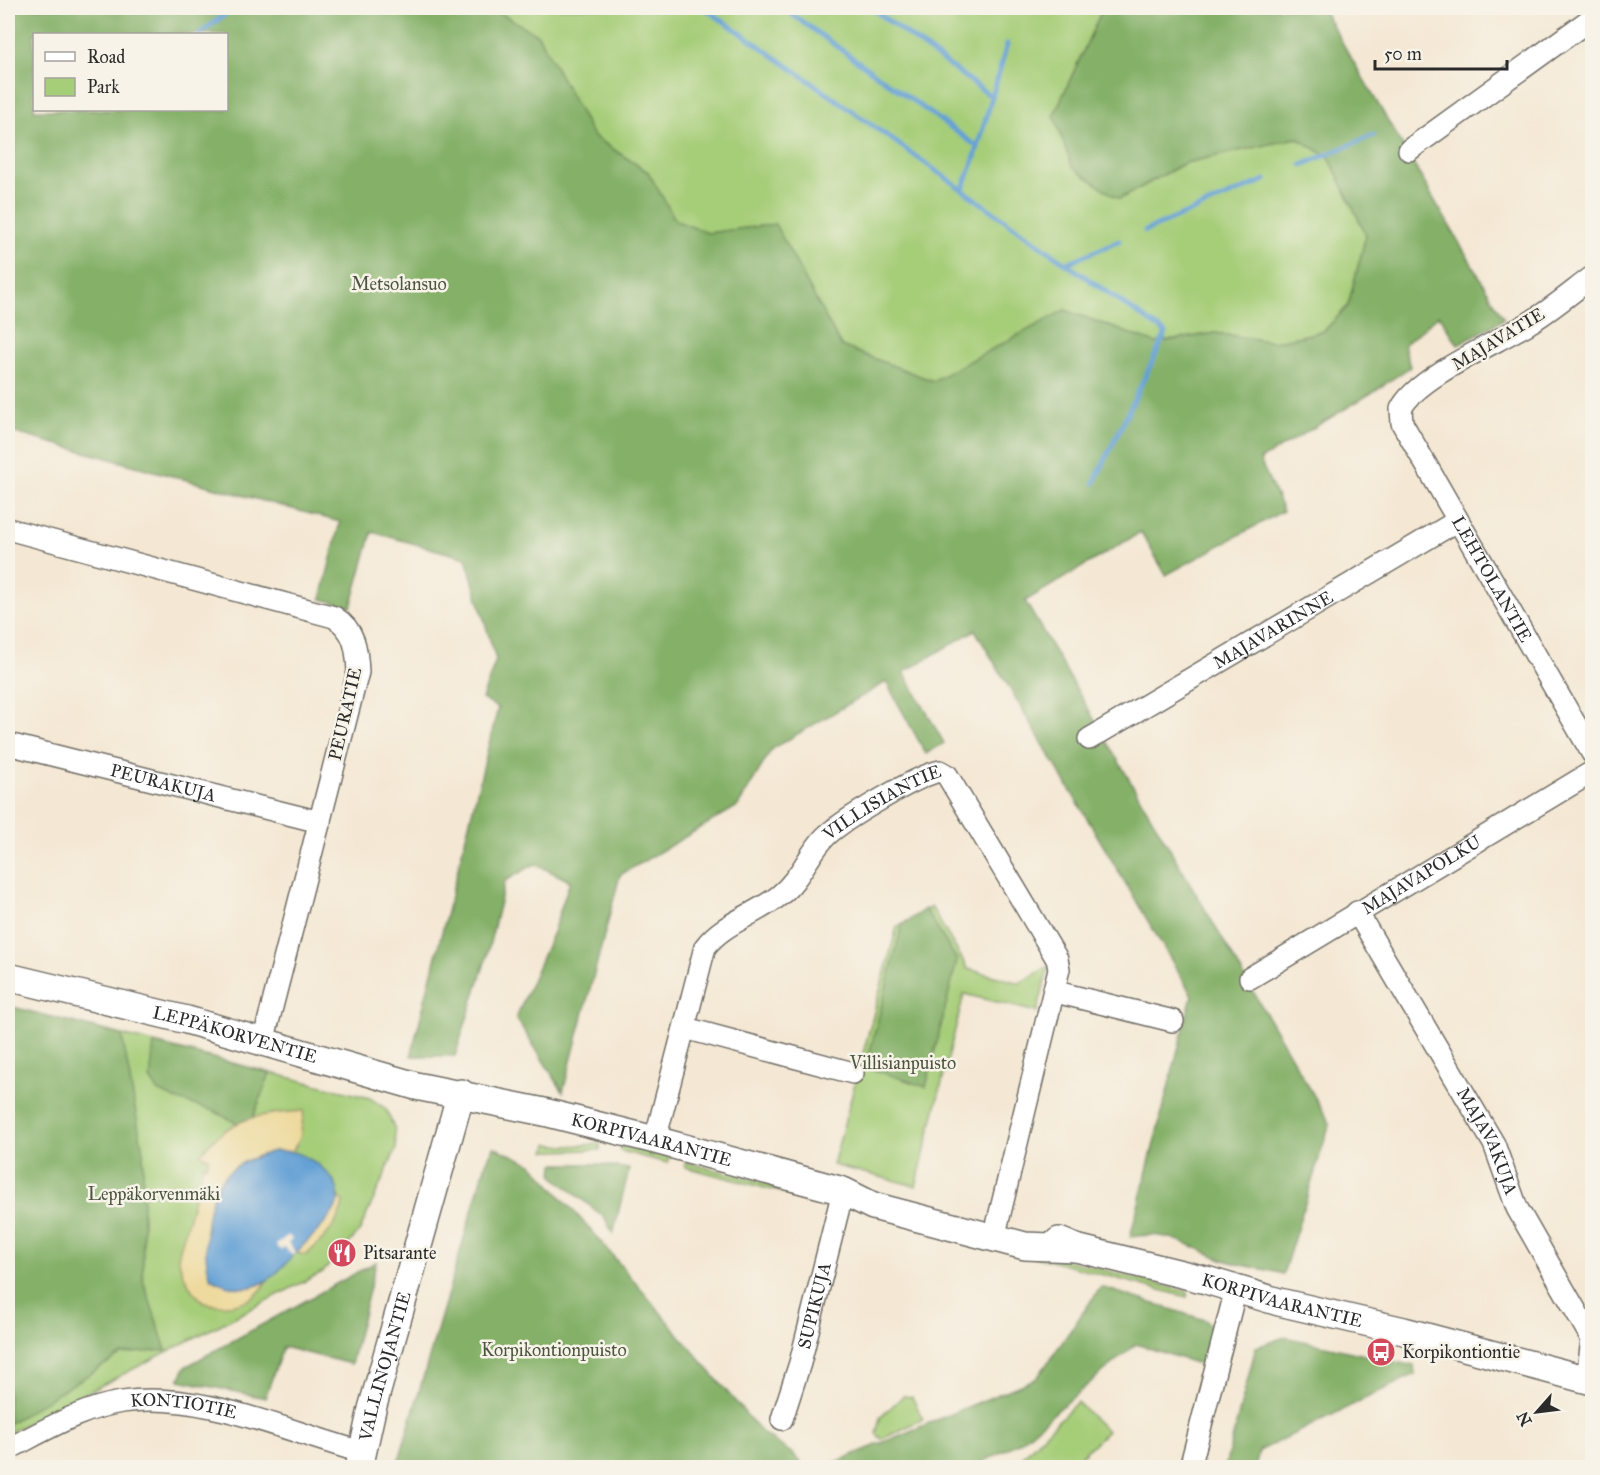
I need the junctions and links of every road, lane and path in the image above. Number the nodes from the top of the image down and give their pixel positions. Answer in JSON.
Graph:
{"nodes":[{"id":1,"x":1593,"y":18,"type":"edge"},
{"id":2,"x":1409,"y":150,"type":"dead end"},
{"id":3,"x":1593,"y":277,"type":"edge"},
{"id":4,"x":1405,"y":401,"type":"joint"},
{"id":5,"x":1457,"y":521,"type":"junction"},
{"id":6,"x":8,"y":529,"type":"edge"},
{"id":7,"x":1089,"y":739,"type":"dead end"},
{"id":8,"x":8,"y":744,"type":"edge"},
{"id":9,"x":1593,"y":753,"type":"edge"},
{"id":10,"x":1593,"y":772,"type":"edge"},
{"id":11,"x":320,"y":822,"type":"junction"},
{"id":12,"x":1357,"y":912,"type":"junction"},
{"id":13,"x":8,"y":977,"type":"edge"},
{"id":14,"x":1250,"y":978,"type":"dead end"},
{"id":15,"x":1056,"y":992,"type":"junction"},
{"id":16,"x":1173,"y":1022,"type":"dead end"},
{"id":17,"x":685,"y":1028,"type":"junction"},
{"id":18,"x":262,"y":1042,"type":"junction"},
{"id":19,"x":853,"y":1073,"type":"dead end"},
{"id":20,"x":461,"y":1093,"type":"junction"},
{"id":21,"x":655,"y":1140,"type":"junction"},
{"id":22,"x":843,"y":1191,"type":"junction"},
{"id":23,"x":996,"y":1230,"type":"junction"},
{"id":24,"x":1236,"y":1289,"type":"junction"},
{"id":25,"x":1590,"y":1380,"type":"edge"},
{"id":26,"x":782,"y":1419,"type":"dead end"},
{"id":27,"x":8,"y":1449,"type":"edge"},
{"id":28,"x":360,"y":1460,"type":"edge"},
{"id":29,"x":1190,"y":1467,"type":"edge"}],
"edges":[{"from":1,"to":2,"type":"street"},
{"from":3,"to":4,"type":"street","name":"MAJAVATIE"},
{"from":4,"to":5,"type":"street","name":"LEHTOLANTIE"},
{"from":5,"to":7,"type":"street","name":"MAJAVARINNE"},
{"from":5,"to":9,"type":"street","name":"LEHTOLANTIE"},
{"from":6,"to":11,"type":"street","name":"PEURATIE"},
{"from":8,"to":11,"type":"street","name":"PEURAKUJA"},
{"from":10,"to":12,"type":"street","name":"MAJAVAPOLKU"},
{"from":11,"to":18,"type":"street","name":"PEURATIE"},
{"from":12,"to":14,"type":"street","name":"MAJAVAPOLKU"},
{"from":12,"to":25,"type":"street","name":"MAJAVAKUJA"},
{"from":13,"to":18,"type":"street","name":"LEPPÄKORVENTIE"},
{"from":15,"to":16,"type":"street"},
{"from":15,"to":17,"type":"street","name":"VILLISIANTIE"},
{"from":15,"to":23,"type":"street","name":"VILLISIANTIE"},
{"from":17,"to":19,"type":"street"},
{"from":17,"to":21,"type":"street","name":"VILLISIANTIE"},
{"from":18,"to":20,"type":"street","name":"LEPPÄKORVENTIE"},
{"from":20,"to":21,"type":"street","name":"KORPIVAARANTIE"},
{"from":20,"to":28,"type":"street","name":"VALLINOJANTIE"},
{"from":21,"to":22,"type":"street","name":"KORPIVAARANTIE"},
{"from":22,"to":23,"type":"street","name":"KORPIVAARANTIE"},
{"from":22,"to":26,"type":"street","name":"SUPIKUJA"},
{"from":23,"to":24,"type":"street","name":"KORPIVAARANTIE"},
{"from":24,"to":25,"type":"street","name":"KORPIVAARANTIE"},
{"from":24,"to":29,"type":"street"},
{"from":27,"to":28,"type":"street","name":"KONTIOTIE"}]}
